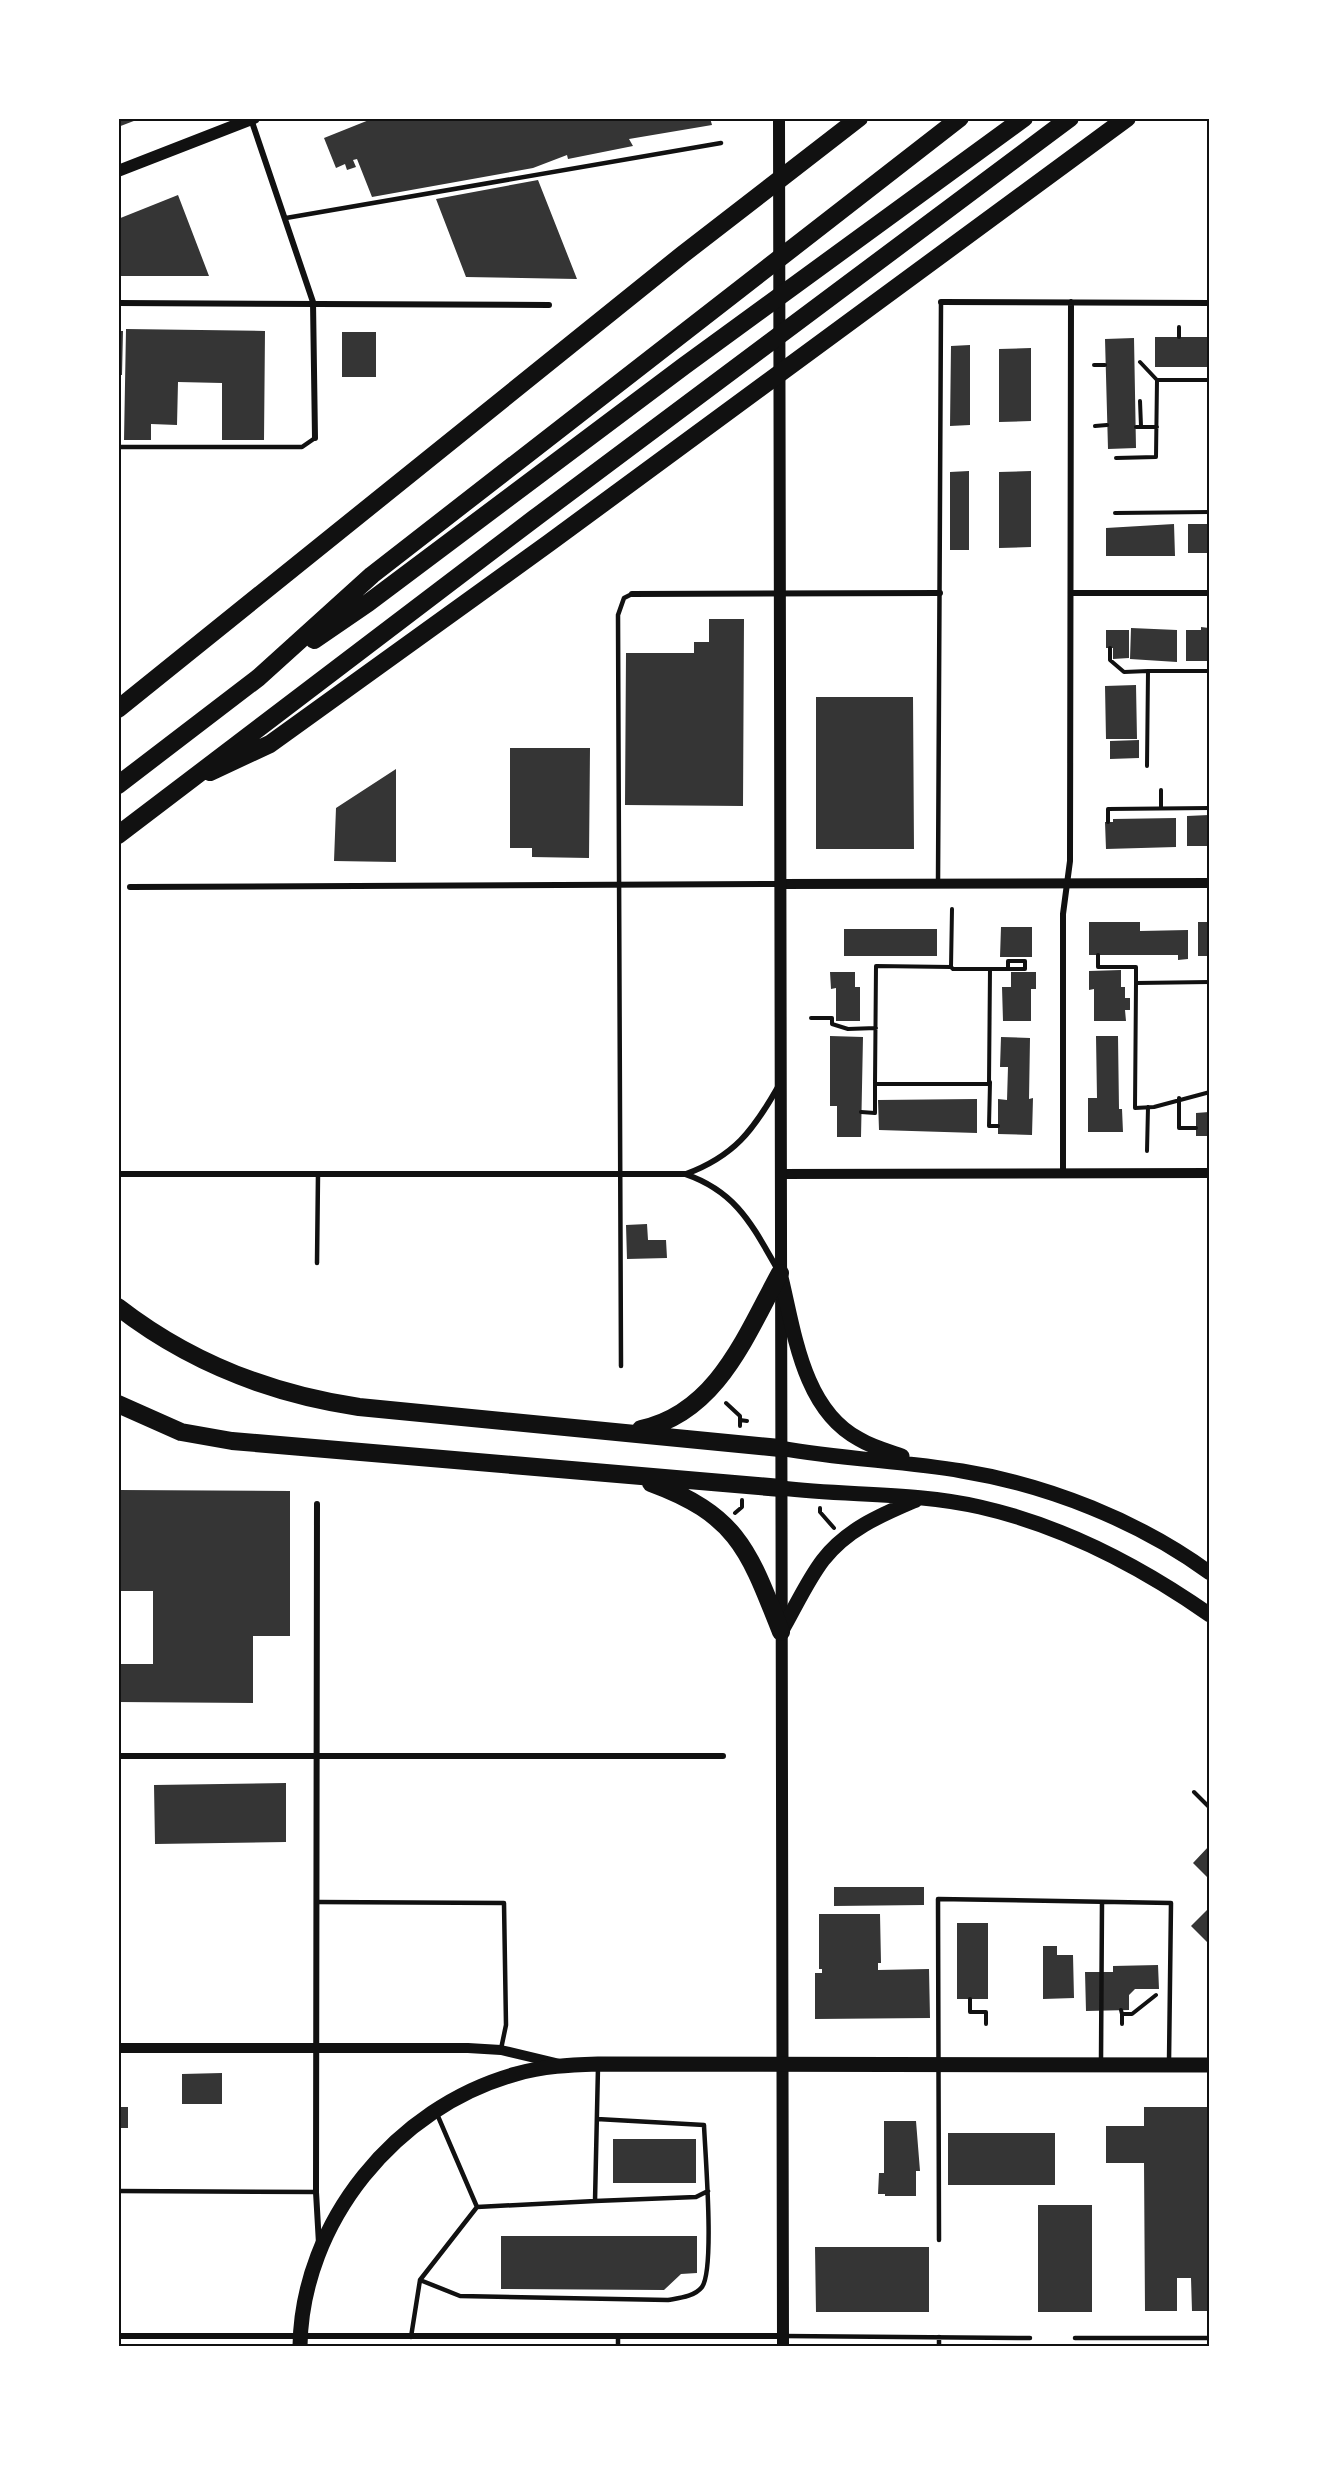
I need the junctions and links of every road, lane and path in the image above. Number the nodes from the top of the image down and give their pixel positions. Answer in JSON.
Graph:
{"nodes":[{"id":1,"x":779,"y":118,"type":"edge"},
{"id":2,"x":859,"y":118,"type":"edge"},
{"id":3,"x":960,"y":118,"type":"edge"},
{"id":4,"x":1024,"y":118,"type":"edge"},
{"id":5,"x":1070,"y":118,"type":"edge"},
{"id":6,"x":1127,"y":118,"type":"edge"},
{"id":7,"x":252,"y":119,"type":"edge"},
{"id":8,"x":721,"y":143,"type":"dead end"},
{"id":9,"x":118,"y":171,"type":"edge"},
{"id":10,"x":286,"y":218,"type":"junction"},
{"id":11,"x":313,"y":302,"type":"junction"},
{"id":12,"x":1071,"y":302,"type":"junction"},
{"id":13,"x":118,"y":303,"type":"edge"},
{"id":14,"x":941,"y":303,"type":"joint"},
{"id":15,"x":1209,"y":303,"type":"edge"},
{"id":16,"x":549,"y":305,"type":"dead end"},
{"id":17,"x":1179,"y":327,"type":"dead end"},
{"id":18,"x":1179,"y":337,"type":"dead end"},
{"id":19,"x":1140,"y":362,"type":"dead end"},
{"id":20,"x":1094,"y":365,"type":"dead end"},
{"id":21,"x":1105,"y":365,"type":"dead end"},
{"id":22,"x":1157,"y":380,"type":"junction"},
{"id":23,"x":1209,"y":380,"type":"edge"},
{"id":24,"x":1140,"y":401,"type":"dead end"},
{"id":25,"x":1107,"y":425,"type":"dead end"},
{"id":26,"x":1095,"y":426,"type":"dead end"},
{"id":27,"x":1157,"y":427,"type":"junction"},
{"id":28,"x":315,"y":438,"type":"joint"},
{"id":29,"x":118,"y":447,"type":"edge"},
{"id":30,"x":1116,"y":458,"type":"dead end"},
{"id":31,"x":1209,"y":512,"type":"edge"},
{"id":32,"x":1115,"y":513,"type":"dead end"},
{"id":33,"x":780,"y":593,"type":"junction"},
{"id":34,"x":940,"y":593,"type":"junction"},
{"id":35,"x":1071,"y":593,"type":"junction"},
{"id":36,"x":1209,"y":593,"type":"edge"},
{"id":37,"x":632,"y":594,"type":"joint"},
{"id":38,"x":1110,"y":648,"type":"dead end"},
{"id":39,"x":1148,"y":671,"type":"junction"},
{"id":40,"x":1209,"y":671,"type":"edge"},
{"id":41,"x":258,"y":678,"type":"junction"},
{"id":42,"x":118,"y":709,"type":"edge"},
{"id":43,"x":1147,"y":766,"type":"dead end"},
{"id":44,"x":192,"y":778,"type":"junction"},
{"id":45,"x":118,"y":785,"type":"edge"},
{"id":46,"x":1161,"y":790,"type":"dead end"},
{"id":47,"x":1161,"y":808,"type":"junction"},
{"id":48,"x":1209,"y":808,"type":"edge"},
{"id":49,"x":1108,"y":822,"type":"dead end"},
{"id":50,"x":118,"y":835,"type":"edge"},
{"id":51,"x":619,"y":883,"type":"junction"},
{"id":52,"x":1067,"y":883,"type":"junction"},
{"id":53,"x":1209,"y":883,"type":"edge"},
{"id":54,"x":779,"y":884,"type":"junction"},
{"id":55,"x":938,"y":884,"type":"junction"},
{"id":56,"x":130,"y":887,"type":"dead end"},
{"id":57,"x":952,"y":909,"type":"dead end"},
{"id":58,"x":1098,"y":955,"type":"dead end"},
{"id":59,"x":951,"y":967,"type":"junction"},
{"id":60,"x":990,"y":969,"type":"junction"},
{"id":61,"x":1008,"y":969,"type":"junction"},
{"id":62,"x":1209,"y":982,"type":"edge"},
{"id":63,"x":1136,"y":983,"type":"junction"},
{"id":64,"x":811,"y":1018,"type":"dead end"},
{"id":65,"x":876,"y":1028,"type":"junction"},
{"id":66,"x":990,"y":1081,"type":"junction"},
{"id":67,"x":780,"y":1083,"type":"junction"},
{"id":68,"x":875,"y":1084,"type":"junction"},
{"id":69,"x":1209,"y":1092,"type":"edge"},
{"id":70,"x":1179,"y":1098,"type":"junction"},
{"id":71,"x":1148,"y":1107,"type":"junction"},
{"id":72,"x":861,"y":1112,"type":"dead end"},
{"id":73,"x":998,"y":1126,"type":"dead end"},
{"id":74,"x":1196,"y":1128,"type":"dead end"},
{"id":75,"x":1147,"y":1151,"type":"dead end"},
{"id":76,"x":1063,"y":1173,"type":"junction"},
{"id":77,"x":1209,"y":1173,"type":"edge"},
{"id":78,"x":118,"y":1174,"type":"edge"},
{"id":79,"x":318,"y":1174,"type":"junction"},
{"id":80,"x":620,"y":1174,"type":"junction"},
{"id":81,"x":685,"y":1174,"type":"junction"},
{"id":82,"x":780,"y":1174,"type":"junction"},
{"id":83,"x":317,"y":1263,"type":"dead end"},
{"id":84,"x":780,"y":1273,"type":"junction"},
{"id":85,"x":118,"y":1307,"type":"edge"},
{"id":86,"x":621,"y":1366,"type":"dead end"},
{"id":87,"x":726,"y":1403,"type":"dead end"},
{"id":88,"x":118,"y":1404,"type":"edge"},
{"id":89,"x":118,"y":1415,"type":"edge"},
{"id":90,"x":740,"y":1420,"type":"junction"},
{"id":91,"x":747,"y":1420,"type":"dead end"},
{"id":92,"x":740,"y":1428,"type":"dead end"},
{"id":93,"x":181,"y":1432,"type":"junction"},
{"id":94,"x":628,"y":1432,"type":"junction"},
{"id":95,"x":780,"y":1448,"type":"junction"},
{"id":96,"x":927,"y":1465,"type":"junction"},
{"id":97,"x":627,"y":1474,"type":"junction"},
{"id":98,"x":781,"y":1488,"type":"junction"},
{"id":99,"x":742,"y":1499,"type":"dead end"},
{"id":100,"x":919,"y":1499,"type":"junction"},
{"id":101,"x":317,"y":1504,"type":"dead end"},
{"id":102,"x":820,"y":1505,"type":"dead end"},
{"id":103,"x":734,"y":1514,"type":"dead end"},
{"id":104,"x":835,"y":1528,"type":"dead end"},
{"id":105,"x":1209,"y":1573,"type":"edge"},
{"id":106,"x":1209,"y":1615,"type":"edge"},
{"id":107,"x":781,"y":1632,"type":"junction"},
{"id":108,"x":118,"y":1756,"type":"edge"},
{"id":109,"x":723,"y":1756,"type":"dead end"},
{"id":110,"x":317,"y":1757,"type":"junction"},
{"id":111,"x":1194,"y":1792,"type":"dead end"},
{"id":112,"x":1209,"y":1808,"type":"edge"},
{"id":113,"x":317,"y":1902,"type":"junction"},
{"id":114,"x":1102,"y":1902,"type":"junction"},
{"id":115,"x":1156,"y":1995,"type":"dead end"},
{"id":116,"x":970,"y":1999,"type":"dead end"},
{"id":117,"x":986,"y":2024,"type":"dead end"},
{"id":118,"x":1122,"y":2024,"type":"dead end"},
{"id":119,"x":118,"y":2048,"type":"edge"},
{"id":120,"x":316,"y":2048,"type":"junction"},
{"id":121,"x":501,"y":2050,"type":"junction"},
{"id":122,"x":598,"y":2064,"type":"junction"},
{"id":123,"x":782,"y":2064,"type":"junction"},
{"id":124,"x":939,"y":2064,"type":"junction"},
{"id":125,"x":1101,"y":2064,"type":"junction"},
{"id":126,"x":562,"y":2065,"type":"junction"},
{"id":127,"x":1169,"y":2065,"type":"junction"},
{"id":128,"x":1209,"y":2065,"type":"edge"},
{"id":129,"x":436,"y":2111,"type":"junction"},
{"id":130,"x":597,"y":2119,"type":"junction"},
{"id":131,"x":118,"y":2191,"type":"edge"},
{"id":132,"x":708,"y":2191,"type":"junction"},
{"id":133,"x":316,"y":2192,"type":"junction"},
{"id":134,"x":595,"y":2201,"type":"junction"},
{"id":135,"x":477,"y":2207,"type":"junction"},
{"id":136,"x":939,"y":2240,"type":"dead end"},
{"id":137,"x":320,"y":2251,"type":"junction"},
{"id":138,"x":420,"y":2280,"type":"junction"},
{"id":139,"x":118,"y":2336,"type":"edge"},
{"id":140,"x":411,"y":2337,"type":"junction"},
{"id":141,"x":618,"y":2337,"type":"junction"},
{"id":142,"x":939,"y":2337,"type":"junction"},
{"id":143,"x":1209,"y":2337,"type":"edge"},
{"id":144,"x":1030,"y":2338,"type":"dead end"},
{"id":145,"x":1075,"y":2338,"type":"dead end"},
{"id":146,"x":783,"y":2341,"type":"edge"},
{"id":147,"x":300,"y":2342,"type":"edge"},
{"id":148,"x":618,"y":2346,"type":"edge"},
{"id":149,"x":939,"y":2346,"type":"edge"}],
"edges":[{"from":1,"to":33,"type":"main road"},
{"from":2,"to":42,"type":"highway"},
{"from":3,"to":41,"type":"highway"},
{"from":4,"to":41,"type":"highway"},
{"from":5,"to":44,"type":"highway"},
{"from":6,"to":44,"type":"highway"},
{"from":7,"to":9,"type":"main road"},
{"from":7,"to":10,"type":"street"},
{"from":8,"to":10,"type":"lane"},
{"from":10,"to":11,"type":"street"},
{"from":11,"to":13,"type":"street"},
{"from":11,"to":16,"type":"street"},
{"from":11,"to":28,"type":"street"},
{"from":12,"to":14,"type":"street"},
{"from":12,"to":15,"type":"street"},
{"from":12,"to":35,"type":"street"},
{"from":14,"to":34,"type":"lane"},
{"from":17,"to":18,"type":"path"},
{"from":19,"to":22,"type":"path"},
{"from":20,"to":21,"type":"path"},
{"from":22,"to":23,"type":"path"},
{"from":22,"to":27,"type":"path"},
{"from":24,"to":27,"type":"path"},
{"from":25,"to":26,"type":"path"},
{"from":27,"to":30,"type":"path"},
{"from":28,"to":29,"type":"lane"},
{"from":31,"to":32,"type":"path"},
{"from":33,"to":34,"type":"street"},
{"from":33,"to":37,"type":"street"},
{"from":33,"to":54,"type":"main road"},
{"from":34,"to":55,"type":"lane"},
{"from":35,"to":36,"type":"street"},
{"from":35,"to":52,"type":"street"},
{"from":37,"to":51,"type":"lane"},
{"from":38,"to":39,"type":"path"},
{"from":39,"to":40,"type":"path"},
{"from":39,"to":43,"type":"path"},
{"from":41,"to":45,"type":"highway"},
{"from":44,"to":50,"type":"highway"},
{"from":46,"to":47,"type":"path"},
{"from":47,"to":48,"type":"path"},
{"from":47,"to":49,"type":"path"},
{"from":51,"to":54,"type":"street"},
{"from":51,"to":56,"type":"street"},
{"from":51,"to":80,"type":"lane"},
{"from":52,"to":53,"type":"street"},
{"from":52,"to":55,"type":"street"},
{"from":52,"to":76,"type":"street"},
{"from":54,"to":55,"type":"street"},
{"from":54,"to":67,"type":"main road"},
{"from":57,"to":59,"type":"path"},
{"from":58,"to":63,"type":"path"},
{"from":59,"to":60,"type":"path"},
{"from":59,"to":65,"type":"path"},
{"from":60,"to":61,"type":"path"},
{"from":60,"to":66,"type":"path"},
{"from":61,"to":61,"type":"path"},
{"from":62,"to":63,"type":"path"},
{"from":63,"to":71,"type":"path"},
{"from":64,"to":65,"type":"path"},
{"from":65,"to":68,"type":"path"},
{"from":66,"to":68,"type":"path"},
{"from":66,"to":73,"type":"path"},
{"from":67,"to":81,"type":"street"},
{"from":67,"to":82,"type":"main road"},
{"from":68,"to":72,"type":"path"},
{"from":69,"to":70,"type":"path"},
{"from":70,"to":71,"type":"path"},
{"from":70,"to":74,"type":"path"},
{"from":71,"to":75,"type":"path"},
{"from":76,"to":77,"type":"street"},
{"from":76,"to":82,"type":"street"},
{"from":78,"to":79,"type":"street"},
{"from":79,"to":80,"type":"street"},
{"from":79,"to":83,"type":"lane"},
{"from":80,"to":81,"type":"street"},
{"from":80,"to":86,"type":"lane"},
{"from":81,"to":84,"type":"street"},
{"from":82,"to":84,"type":"main road"},
{"from":84,"to":94,"type":"highway"},
{"from":84,"to":95,"type":"main road"},
{"from":84,"to":96,"type":"main road"},
{"from":85,"to":94,"type":"highway"},
{"from":87,"to":90,"type":"path"},
{"from":88,"to":93,"type":"highway"},
{"from":89,"to":93,"type":"highway"},
{"from":90,"to":91,"type":"path"},
{"from":90,"to":92,"type":"path"},
{"from":93,"to":97,"type":"highway"},
{"from":94,"to":95,"type":"highway"},
{"from":95,"to":96,"type":"main road"},
{"from":95,"to":98,"type":"main road"},
{"from":96,"to":105,"type":"main road"},
{"from":97,"to":98,"type":"highway"},
{"from":97,"to":107,"type":"highway"},
{"from":98,"to":100,"type":"main road"},
{"from":98,"to":107,"type":"main road"},
{"from":99,"to":103,"type":"path"},
{"from":100,"to":106,"type":"main road"},
{"from":100,"to":107,"type":"main road"},
{"from":101,"to":110,"type":"street"},
{"from":102,"to":104,"type":"path"},
{"from":107,"to":123,"type":"main road"},
{"from":108,"to":110,"type":"street"},
{"from":109,"to":110,"type":"street"},
{"from":110,"to":113,"type":"street"},
{"from":111,"to":112,"type":"path"},
{"from":113,"to":120,"type":"street"},
{"from":113,"to":121,"type":"lane"},
{"from":114,"to":124,"type":"lane"},
{"from":114,"to":125,"type":"lane"},
{"from":114,"to":127,"type":"lane"},
{"from":115,"to":118,"type":"path"},
{"from":116,"to":117,"type":"path"},
{"from":119,"to":120,"type":"street"},
{"from":120,"to":121,"type":"street"},
{"from":120,"to":133,"type":"street"},
{"from":121,"to":126,"type":"street"},
{"from":122,"to":123,"type":"main road"},
{"from":122,"to":126,"type":"main road"},
{"from":122,"to":130,"type":"lane"},
{"from":123,"to":124,"type":"main road"},
{"from":123,"to":146,"type":"main road"},
{"from":124,"to":125,"type":"main road"},
{"from":124,"to":136,"type":"lane"},
{"from":125,"to":127,"type":"main road"},
{"from":126,"to":129,"type":"main road"},
{"from":127,"to":128,"type":"main road"},
{"from":129,"to":135,"type":"lane"},
{"from":129,"to":137,"type":"main road"},
{"from":130,"to":132,"type":"lane"},
{"from":130,"to":134,"type":"lane"},
{"from":131,"to":133,"type":"lane"},
{"from":132,"to":134,"type":"lane"},
{"from":132,"to":138,"type":"lane"},
{"from":133,"to":137,"type":"street"},
{"from":134,"to":135,"type":"lane"},
{"from":135,"to":138,"type":"lane"},
{"from":137,"to":147,"type":"main road"},
{"from":138,"to":140,"type":"lane"},
{"from":139,"to":147,"type":"street"},
{"from":140,"to":141,"type":"street"},
{"from":140,"to":147,"type":"street"},
{"from":141,"to":146,"type":"street"},
{"from":141,"to":148,"type":"lane"},
{"from":142,"to":144,"type":"lane"},
{"from":142,"to":146,"type":"lane"},
{"from":142,"to":149,"type":"lane"},
{"from":143,"to":145,"type":"lane"}]}
